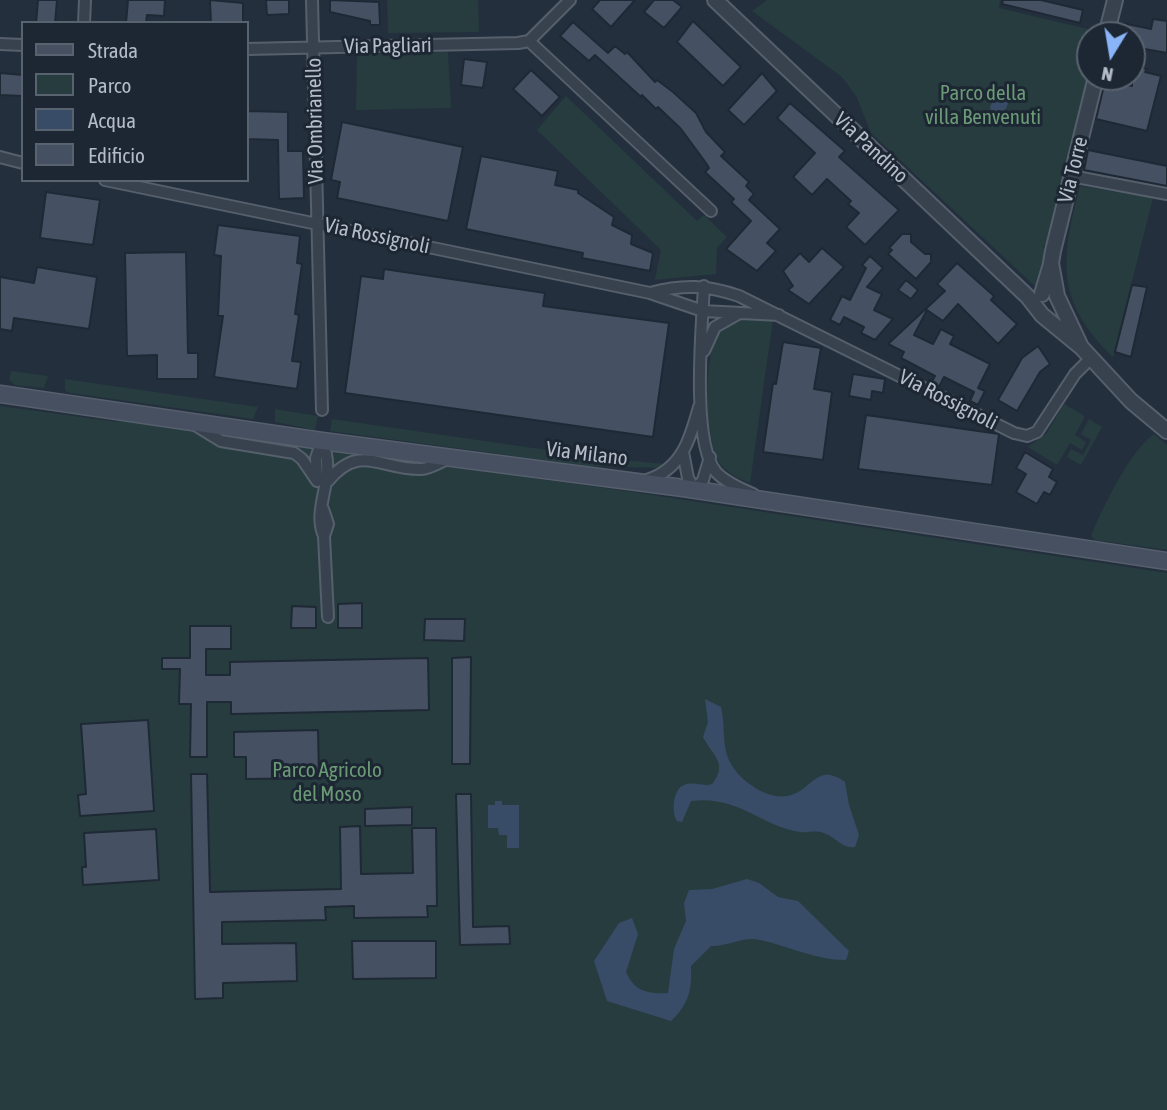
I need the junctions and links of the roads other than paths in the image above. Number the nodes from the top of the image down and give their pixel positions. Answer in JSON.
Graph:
{"nodes":[{"id":1,"x":85,"y":0,"type":"edge"},
{"id":2,"x":312,"y":0,"type":"edge"},
{"id":3,"x":570,"y":0,"type":"edge"},
{"id":4,"x":715,"y":0,"type":"edge"},
{"id":5,"x":1115,"y":0,"type":"edge"},
{"id":6,"x":84,"y":21,"type":"edge"},
{"id":7,"x":1110,"y":21,"type":"edge"},
{"id":8,"x":529,"y":41,"type":"junction"},
{"id":9,"x":0,"y":44,"type":"edge"},
{"id":10,"x":21,"y":45,"type":"edge"},
{"id":11,"x":313,"y":48,"type":"junction"},
{"id":12,"x":248,"y":49,"type":"edge"},
{"id":13,"x":1092,"y":91,"type":"edge"},
{"id":14,"x":0,"y":157,"type":"edge"},
{"id":15,"x":21,"y":162,"type":"edge"},
{"id":16,"x":1071,"y":176,"type":"junction"},
{"id":17,"x":115,"y":182,"type":"edge"},
{"id":18,"x":1167,"y":194,"type":"edge"},
{"id":19,"x":711,"y":211,"type":"dead end"},
{"id":20,"x":317,"y":223,"type":"junction"},
{"id":21,"x":1051,"y":263,"type":"junction"},
{"id":22,"x":704,"y":286,"type":"junction"},
{"id":23,"x":650,"y":293,"type":"junction"},
{"id":24,"x":1036,"y":296,"type":"junction"},
{"id":25,"x":1059,"y":300,"type":"junction"},
{"id":26,"x":703,"y":311,"type":"junction"},
{"id":27,"x":743,"y":312,"type":"junction"},
{"id":28,"x":1040,"y":313,"type":"junction"},
{"id":29,"x":779,"y":315,"type":"junction"},
{"id":30,"x":1085,"y":353,"type":"junction"},
{"id":31,"x":701,"y":364,"type":"junction"},
{"id":32,"x":0,"y":394,"type":"edge"},
{"id":33,"x":700,"y":404,"type":"junction"},
{"id":34,"x":322,"y":410,"type":"dead end"},
{"id":35,"x":189,"y":422,"type":"junction"},
{"id":36,"x":1167,"y":431,"type":"edge"},
{"id":37,"x":322,"y":441,"type":"junction"},
{"id":38,"x":683,"y":452,"type":"junction"},
{"id":39,"x":710,"y":457,"type":"junction"},
{"id":40,"x":450,"y":458,"type":"junction"},
{"id":41,"x":323,"y":481,"type":"junction"},
{"id":42,"x":641,"y":482,"type":"junction"},
{"id":43,"x":695,"y":490,"type":"junction"},
{"id":44,"x":773,"y":502,"type":"junction"},
{"id":45,"x":1167,"y":562,"type":"edge"},
{"id":46,"x":328,"y":617,"type":"dead end"}],
"edges":[{"from":1,"to":6,"type":"street"},
{"from":2,"to":11,"type":"street","name":"Via Ombrianello"},
{"from":3,"to":8,"type":"street"},
{"from":4,"to":24,"type":"street","name":"Via Pandino"},
{"from":5,"to":7,"type":"street"},
{"from":8,"to":11,"type":"street","name":"Via Pagliari"},
{"from":8,"to":19,"type":"street"},
{"from":9,"to":10,"type":"street"},
{"from":11,"to":12,"type":"street","name":"Via Pagliari"},
{"from":11,"to":20,"type":"street","name":"Via Ombrianello"},
{"from":13,"to":16,"type":"street","name":"Via Torre"},
{"from":14,"to":15,"type":"street"},
{"from":16,"to":18,"type":"street"},
{"from":16,"to":21,"type":"street","name":"Via Torre"},
{"from":17,"to":20,"type":"street","name":"Via Rossignoli"},
{"from":20,"to":23,"type":"street","name":"Via Rossignoli"},
{"from":20,"to":34,"type":"street","name":"Via Ombrianello"},
{"from":21,"to":24,"type":"street","name":"Via Torre"},
{"from":21,"to":25,"type":"street","name":"Via Torre"},
{"from":22,"to":23,"type":"street","name":"Via Rossignoli"},
{"from":22,"to":26,"type":"street"},
{"from":22,"to":29,"type":"street","name":"Via Rossignoli"},
{"from":23,"to":26,"type":"street","name":"Via Rossignoli"},
{"from":24,"to":25,"type":"street"},
{"from":24,"to":28,"type":"street","name":"Via Pandino"},
{"from":25,"to":28,"type":"street"},
{"from":25,"to":30,"type":"street","name":"Via Pandino"},
{"from":26,"to":27,"type":"street","name":"Via Rossignoli"},
{"from":26,"to":31,"type":"street"},
{"from":27,"to":29,"type":"street","name":"Via Rossignoli"},
{"from":27,"to":31,"type":"street"},
{"from":28,"to":30,"type":"street","name":"Via Pandino"},
{"from":29,"to":30,"type":"street","name":"Via Rossignoli"},
{"from":30,"to":36,"type":"street","name":"Via Pandino"},
{"from":31,"to":33,"type":"street"},
{"from":32,"to":35,"type":"main road","name":"Via Milano"},
{"from":33,"to":38,"type":"street"},
{"from":33,"to":39,"type":"street"},
{"from":35,"to":37,"type":"main road","name":"Via Milano"},
{"from":35,"to":41,"type":"street"},
{"from":37,"to":40,"type":"main road","name":"Via Milano"},
{"from":37,"to":41,"type":"street"},
{"from":38,"to":42,"type":"street"},
{"from":38,"to":43,"type":"street"},
{"from":39,"to":43,"type":"street"},
{"from":39,"to":44,"type":"street"},
{"from":40,"to":41,"type":"street"},
{"from":40,"to":42,"type":"main road","name":"Via Milano"},
{"from":41,"to":46,"type":"street"},
{"from":42,"to":43,"type":"main road","name":"Via Milano"},
{"from":43,"to":44,"type":"main road","name":"Via Milano"},
{"from":44,"to":45,"type":"main road","name":"Via Milano"}]}
